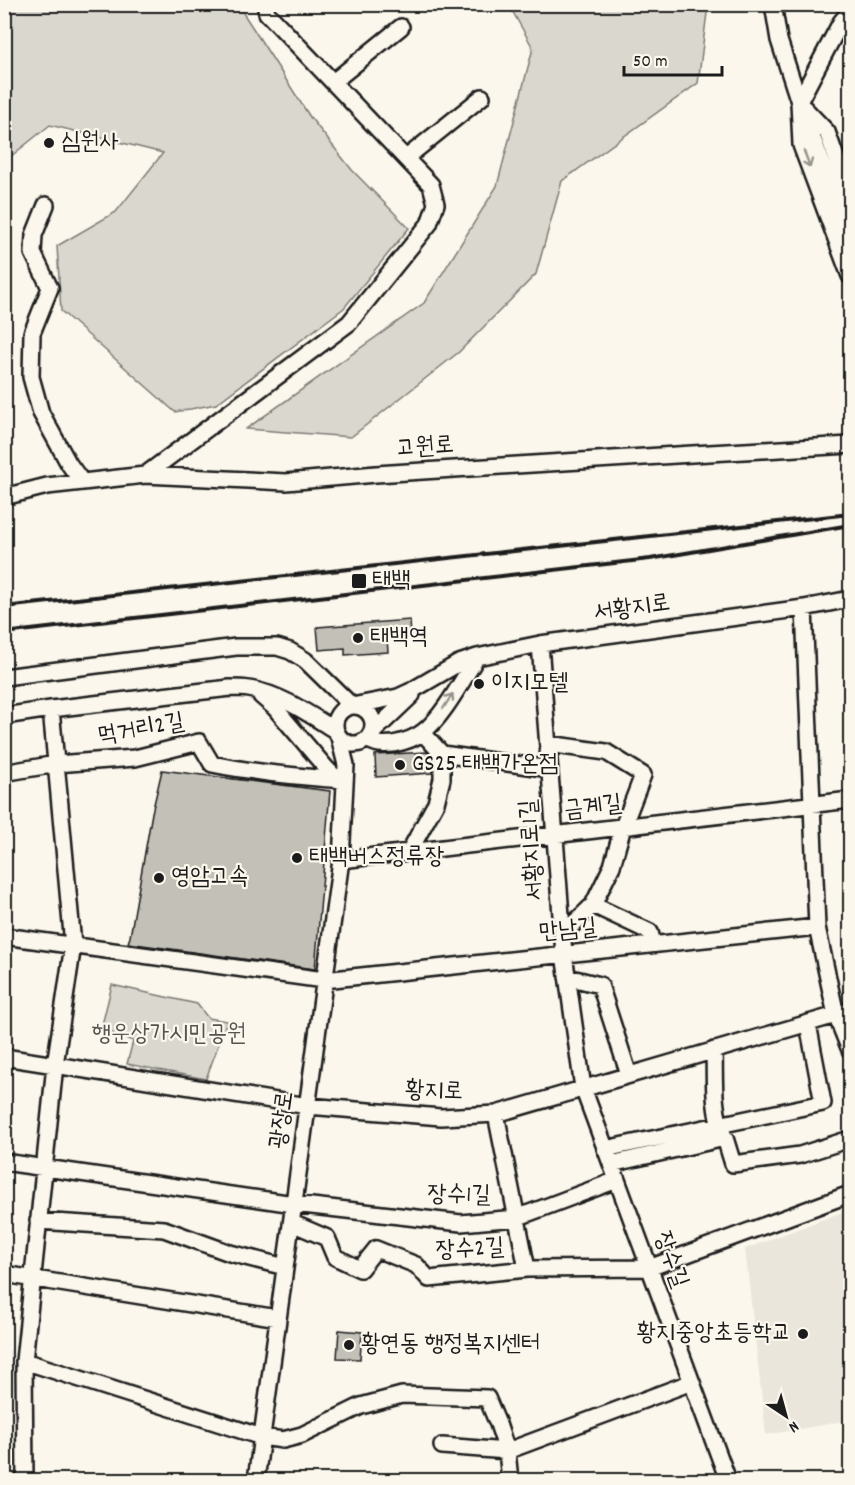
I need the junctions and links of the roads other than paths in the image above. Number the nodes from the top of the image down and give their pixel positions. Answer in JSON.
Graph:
{"nodes":[{"id":1,"x":265,"y":4,"type":"edge"},
{"id":2,"x":773,"y":4,"type":"edge"},
{"id":3,"x":850,"y":10,"type":"edge"},
{"id":4,"x":401,"y":27,"type":"dead end"},
{"id":5,"x":333,"y":82,"type":"junction"},
{"id":6,"x":482,"y":97,"type":"dead end"},
{"id":7,"x":799,"y":102,"type":"junction"},
{"id":8,"x":406,"y":158,"type":"junction"},
{"id":9,"x":850,"y":196,"type":"edge"},
{"id":10,"x":46,"y":205,"type":"dead end"},
{"id":11,"x":850,"y":237,"type":"edge"},
{"id":12,"x":850,"y":276,"type":"edge"},
{"id":13,"x":850,"y":445,"type":"edge"},
{"id":14,"x":145,"y":475,"type":"junction"},
{"id":15,"x":82,"y":482,"type":"junction"},
{"id":16,"x":4,"y":497,"type":"edge"},
{"id":17,"x":850,"y":599,"type":"edge"},
{"id":18,"x":804,"y":608,"type":"junction"},
{"id":19,"x":540,"y":644,"type":"junction"},
{"id":20,"x":477,"y":657,"type":"junction"},
{"id":21,"x":4,"y":677,"type":"edge"},
{"id":22,"x":426,"y":683,"type":"junction"},
{"id":23,"x":249,"y":689,"type":"junction"},
{"id":24,"x":292,"y":704,"type":"junction"},
{"id":25,"x":349,"y":708,"type":"junction"},
{"id":26,"x":51,"y":709,"type":"junction"},
{"id":27,"x":4,"y":716,"type":"edge"},
{"id":28,"x":423,"y":733,"type":"junction"},
{"id":29,"x":337,"y":734,"type":"junction"},
{"id":30,"x":367,"y":738,"type":"junction"},
{"id":31,"x":548,"y":744,"type":"junction"},
{"id":32,"x":442,"y":754,"type":"junction"},
{"id":33,"x":56,"y":764,"type":"junction"},
{"id":34,"x":550,"y":769,"type":"junction"},
{"id":35,"x":4,"y":771,"type":"edge"},
{"id":36,"x":345,"y":773,"type":"junction"},
{"id":37,"x":850,"y":800,"type":"edge"},
{"id":38,"x":813,"y":805,"type":"junction"},
{"id":39,"x":622,"y":827,"type":"junction"},
{"id":40,"x":555,"y":835,"type":"junction"},
{"id":41,"x":409,"y":852,"type":"junction"},
{"id":42,"x":341,"y":860,"type":"junction"},
{"id":43,"x":593,"y":905,"type":"junction"},
{"id":44,"x":817,"y":927,"type":"junction"},
{"id":45,"x":562,"y":935,"type":"junction"},
{"id":46,"x":4,"y":936,"type":"edge"},
{"id":47,"x":653,"y":944,"type":"junction"},
{"id":48,"x":73,"y":945,"type":"junction"},
{"id":49,"x":564,"y":954,"type":"junction"},
{"id":50,"x":567,"y":977,"type":"junction"},
{"id":51,"x":324,"y":980,"type":"junction"},
{"id":52,"x":843,"y":1012,"type":"edge"},
{"id":53,"x":808,"y":1024,"type":"junction"},
{"id":54,"x":714,"y":1050,"type":"junction"},
{"id":55,"x":850,"y":1050,"type":"edge"},
{"id":56,"x":4,"y":1058,"type":"edge"},
{"id":57,"x":55,"y":1065,"type":"junction"},
{"id":58,"x":629,"y":1075,"type":"junction"},
{"id":59,"x":583,"y":1088,"type":"junction"},
{"id":60,"x":308,"y":1106,"type":"junction"},
{"id":61,"x":496,"y":1114,"type":"junction"},
{"id":62,"x":722,"y":1132,"type":"junction"},
{"id":63,"x":850,"y":1139,"type":"edge"},
{"id":64,"x":605,"y":1149,"type":"junction"},
{"id":65,"x":4,"y":1162,"type":"edge"},
{"id":66,"x":611,"y":1164,"type":"junction"},
{"id":67,"x":44,"y":1168,"type":"junction"},
{"id":68,"x":617,"y":1180,"type":"junction"},
{"id":69,"x":850,"y":1194,"type":"edge"},
{"id":70,"x":294,"y":1204,"type":"junction"},
{"id":71,"x":516,"y":1218,"type":"junction"},
{"id":72,"x":38,"y":1221,"type":"junction"},
{"id":73,"x":292,"y":1223,"type":"junction"},
{"id":74,"x":285,"y":1267,"type":"junction"},
{"id":75,"x":649,"y":1268,"type":"junction"},
{"id":76,"x":527,"y":1269,"type":"junction"},
{"id":77,"x":4,"y":1274,"type":"edge"},
{"id":78,"x":32,"y":1279,"type":"junction"},
{"id":79,"x":278,"y":1318,"type":"junction"},
{"id":80,"x":24,"y":1361,"type":"junction"},
{"id":81,"x":692,"y":1382,"type":"junction"},
{"id":82,"x":262,"y":1437,"type":"junction"},
{"id":83,"x":442,"y":1446,"type":"dead end"},
{"id":84,"x":507,"y":1451,"type":"junction"},
{"id":85,"x":25,"y":1480,"type":"edge"},
{"id":86,"x":256,"y":1480,"type":"edge"},
{"id":87,"x":510,"y":1480,"type":"edge"},
{"id":88,"x":728,"y":1480,"type":"edge"}],
"edges":[{"from":1,"to":5,"type":"street"},
{"from":2,"to":7,"type":"street"},
{"from":3,"to":7,"type":"street"},
{"from":4,"to":5,"type":"street"},
{"from":5,"to":8,"type":"street"},
{"from":6,"to":8,"type":"street"},
{"from":7,"to":9,"type":"street"},
{"from":7,"to":11,"type":"street"},
{"from":7,"to":12,"type":"street","one_way":true},
{"from":8,"to":14,"type":"street"},
{"from":10,"to":15,"type":"street"},
{"from":13,"to":14,"type":"street","name":"고원로"},
{"from":14,"to":15,"type":"street","name":"고원로"},
{"from":15,"to":16,"type":"street","name":"고원로"},
{"from":17,"to":18,"type":"street","name":"서황지로"},
{"from":18,"to":19,"type":"street","name":"서황지로"},
{"from":18,"to":38,"type":"street"},
{"from":19,"to":20,"type":"street","name":"서황지로"},
{"from":19,"to":31,"type":"street","name":"서황지로1길"},
{"from":20,"to":22,"type":"street","name":"서황지로"},
{"from":28,"to":20,"type":"street","one_way":true},
{"from":21,"to":25,"type":"street"},
{"from":22,"to":25,"type":"street"},
{"from":22,"to":30,"type":"street"},
{"from":23,"to":24,"type":"street"},
{"from":23,"to":26,"type":"street"},
{"from":23,"to":36,"type":"street"},
{"from":24,"to":25,"type":"street"},
{"from":24,"to":29,"type":"street"},
{"from":25,"to":29,"type":"street"},
{"from":25,"to":30,"type":"street"},
{"from":26,"to":27,"type":"street"},
{"from":26,"to":33,"type":"street"},
{"from":28,"to":30,"type":"street"},
{"from":28,"to":32,"type":"street"},
{"from":29,"to":30,"type":"street"},
{"from":29,"to":36,"type":"street","name":"광장로"},
{"from":30,"to":36,"type":"street"},
{"from":31,"to":34,"type":"street","name":"서황지로1길"},
{"from":31,"to":39,"type":"street"},
{"from":32,"to":34,"type":"street"},
{"from":32,"to":41,"type":"street"},
{"from":33,"to":35,"type":"street","name":"먹거리2길"},
{"from":33,"to":36,"type":"street","name":"먹거리2길"},
{"from":33,"to":48,"type":"street"},
{"from":34,"to":40,"type":"street","name":"서황지로1길"},
{"from":36,"to":42,"type":"street","name":"광장로"},
{"from":37,"to":38,"type":"street","name":"금계길"},
{"from":38,"to":39,"type":"street","name":"금계길"},
{"from":38,"to":44,"type":"street"},
{"from":39,"to":40,"type":"street","name":"금계길"},
{"from":39,"to":43,"type":"street"},
{"from":40,"to":41,"type":"street","name":"금계길"},
{"from":40,"to":45,"type":"street","name":"서황지로1길"},
{"from":41,"to":42,"type":"street","name":"금계길"},
{"from":42,"to":51,"type":"street","name":"광장로"},
{"from":43,"to":45,"type":"street"},
{"from":43,"to":47,"type":"street"},
{"from":44,"to":47,"type":"street","name":"만남길"},
{"from":44,"to":52,"type":"street"},
{"from":45,"to":49,"type":"street","name":"서황지로1길"},
{"from":46,"to":48,"type":"street","name":"만남길"},
{"from":47,"to":49,"type":"street","name":"만남길"},
{"from":48,"to":51,"type":"street","name":"만남길"},
{"from":48,"to":57,"type":"street"},
{"from":49,"to":50,"type":"street","name":"서황지로1길"},
{"from":49,"to":51,"type":"street","name":"만남길"},
{"from":50,"to":58,"type":"street"},
{"from":50,"to":59,"type":"street","name":"서황지로1길"},
{"from":51,"to":60,"type":"street","name":"광장로"},
{"from":52,"to":53,"type":"street","name":"황지로"},
{"from":52,"to":55,"type":"street"},
{"from":53,"to":54,"type":"street","name":"황지로"},
{"from":53,"to":62,"type":"street"},
{"from":54,"to":58,"type":"street","name":"황지로"},
{"from":54,"to":62,"type":"street"},
{"from":56,"to":57,"type":"street","name":"황지로"},
{"from":57,"to":60,"type":"street","name":"황지로"},
{"from":57,"to":67,"type":"street"},
{"from":58,"to":59,"type":"street","name":"황지로"},
{"from":59,"to":61,"type":"street","name":"황지로"},
{"from":59,"to":64,"type":"street","name":"장수길"},
{"from":60,"to":61,"type":"street","name":"황지로"},
{"from":60,"to":70,"type":"street","name":"광장로"},
{"from":61,"to":71,"type":"street"},
{"from":62,"to":63,"type":"street"},
{"from":62,"to":64,"type":"street"},
{"from":62,"to":66,"type":"street"},
{"from":64,"to":66,"type":"street","name":"장수길"},
{"from":65,"to":67,"type":"street","name":"장수1길"},
{"from":66,"to":68,"type":"street","name":"장수길"},
{"from":67,"to":70,"type":"street","name":"장수1길"},
{"from":67,"to":72,"type":"street"},
{"from":68,"to":71,"type":"street","name":"장수1길"},
{"from":68,"to":75,"type":"street","name":"장수길"},
{"from":69,"to":75,"type":"street","name":"장수2길"},
{"from":70,"to":71,"type":"street","name":"장수1길"},
{"from":70,"to":73,"type":"street","name":"광장로"},
{"from":71,"to":76,"type":"street"},
{"from":72,"to":74,"type":"street"},
{"from":72,"to":78,"type":"street"},
{"from":73,"to":74,"type":"street","name":"광장로"},
{"from":73,"to":76,"type":"street","name":"장수2길"},
{"from":74,"to":79,"type":"street","name":"광장로"},
{"from":75,"to":76,"type":"street","name":"장수2길"},
{"from":75,"to":81,"type":"street","name":"장수길"},
{"from":77,"to":78,"type":"street"},
{"from":78,"to":79,"type":"street"},
{"from":78,"to":80,"type":"street"},
{"from":79,"to":82,"type":"street","name":"광장로"},
{"from":80,"to":82,"type":"street"},
{"from":80,"to":85,"type":"street"},
{"from":81,"to":84,"type":"street"},
{"from":81,"to":88,"type":"street","name":"장수길"},
{"from":82,"to":84,"type":"street"},
{"from":82,"to":86,"type":"street","name":"광장로"},
{"from":83,"to":84,"type":"street"},
{"from":84,"to":87,"type":"street"}]}
